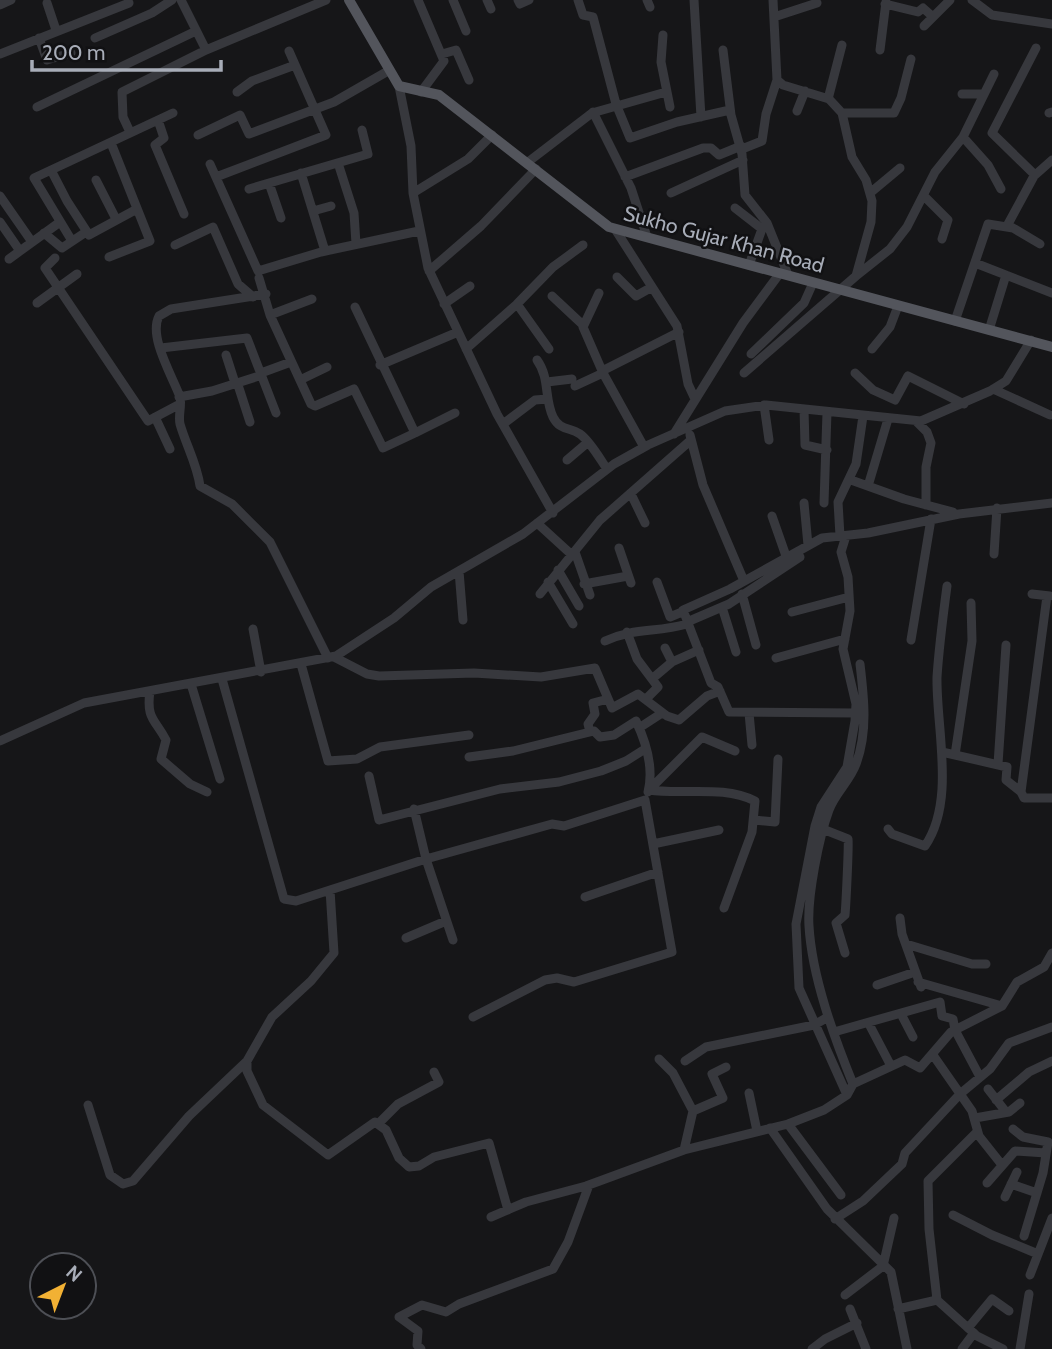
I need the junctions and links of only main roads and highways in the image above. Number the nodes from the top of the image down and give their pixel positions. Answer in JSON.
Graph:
{"nodes":[{"id":1,"x":352,"y":1,"type":"edge"},
{"id":2,"x":1052,"y":347,"type":"edge"}],
"edges":[{"from":1,"to":2,"type":"main road","name":"Sukho Gujar Khan Road"}]}
